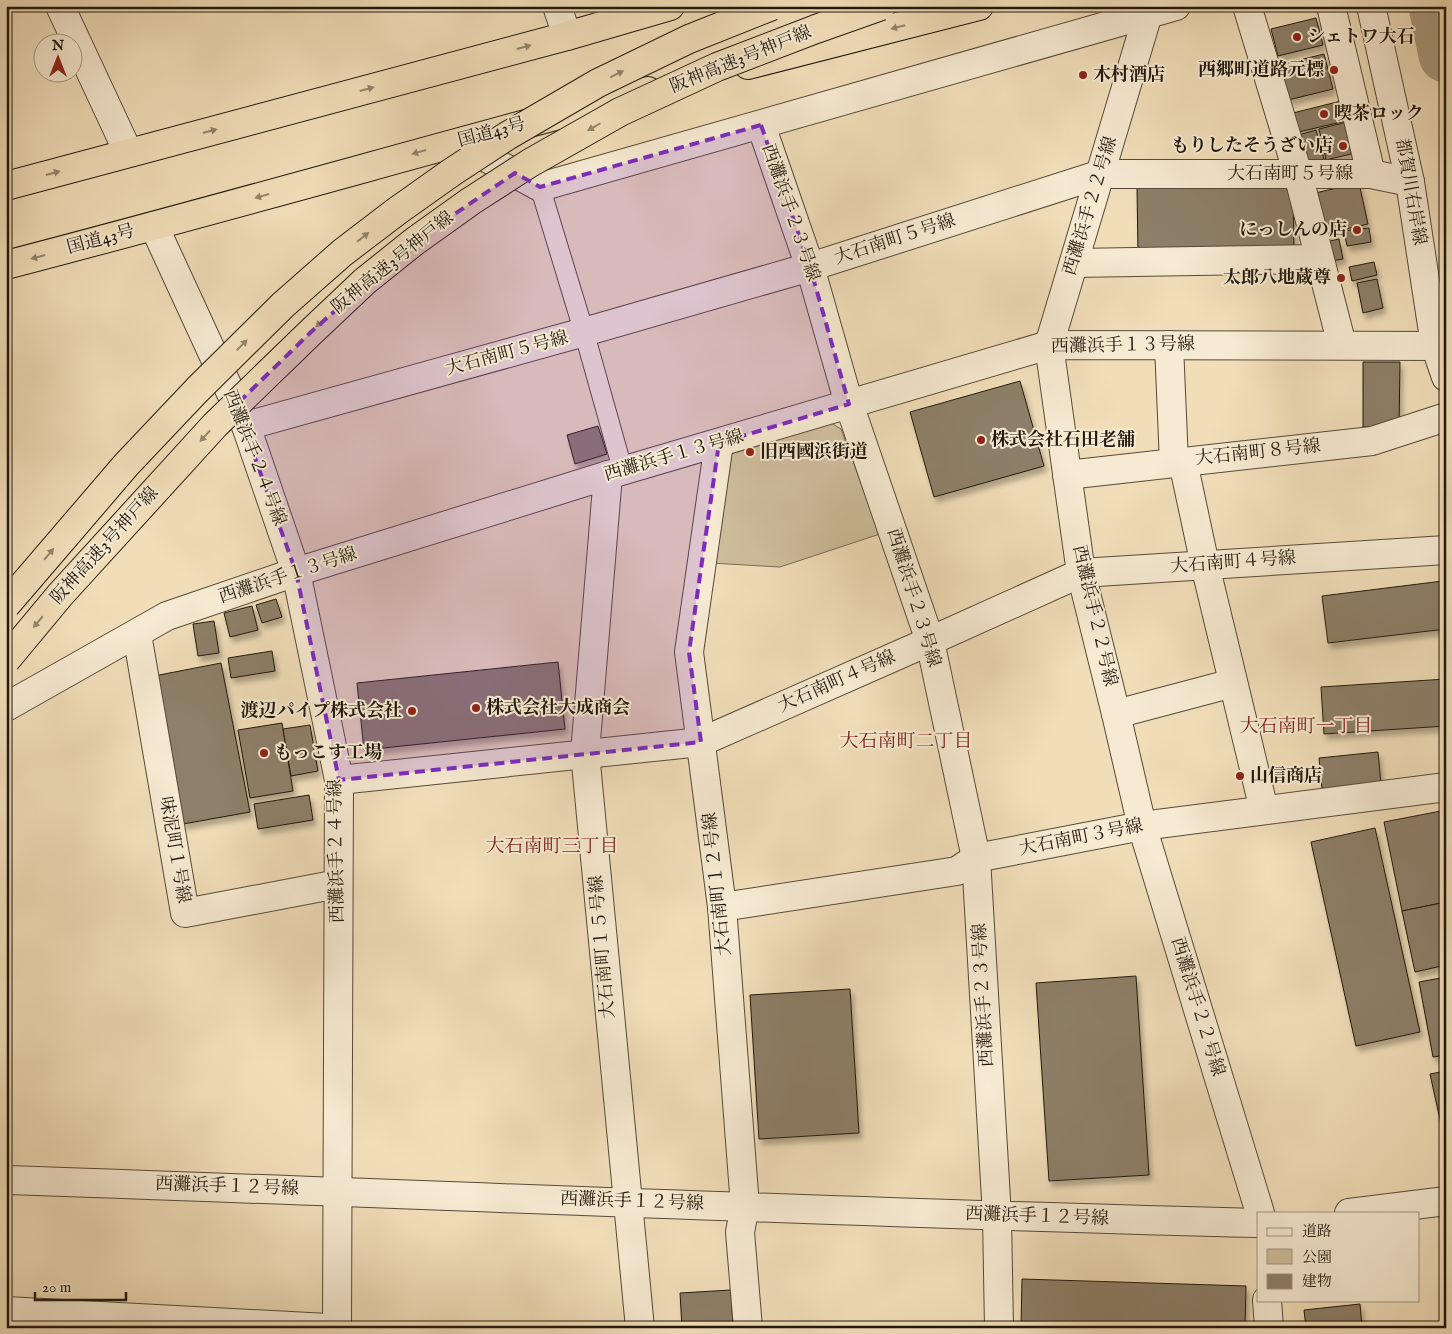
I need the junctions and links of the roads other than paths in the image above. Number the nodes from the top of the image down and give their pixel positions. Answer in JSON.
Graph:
{"nodes":[{"id":1,"x":60,"y":6,"type":"edge"},
{"id":2,"x":556,"y":6,"type":"edge"},
{"id":3,"x":670,"y":6,"type":"edge"},
{"id":4,"x":772,"y":6,"type":"edge"},
{"id":5,"x":881,"y":6,"type":"edge"},
{"id":6,"x":979,"y":6,"type":"edge"},
{"id":7,"x":1176,"y":6,"type":"edge"},
{"id":8,"x":1247,"y":6,"type":"edge"},
{"id":9,"x":1332,"y":6,"type":"edge"},
{"id":10,"x":1371,"y":6,"type":"edge"},
{"id":11,"x":1148,"y":14,"type":"junction"},
{"id":12,"x":567,"y":36,"type":"junction"},
{"id":13,"x":761,"y":125,"type":"junction"},
{"id":14,"x":457,"y":142,"type":"junction"},
{"id":15,"x":128,"y":152,"type":"junction"},
{"id":16,"x":1100,"y":174,"type":"junction"},
{"id":17,"x":1298,"y":174,"type":"junction"},
{"id":18,"x":1371,"y":174,"type":"junction"},
{"id":19,"x":1410,"y":182,"type":"junction"},
{"id":20,"x":6,"y":186,"type":"edge"},
{"id":21,"x":540,"y":187,"type":"junction"},
{"id":22,"x":154,"y":226,"type":"junction"},
{"id":23,"x":1319,"y":259,"type":"junction"},
{"id":24,"x":1074,"y":263,"type":"junction"},
{"id":25,"x":6,"y":265,"type":"edge"},
{"id":26,"x":810,"y":267,"type":"junction"},
{"id":27,"x":584,"y":332,"type":"junction"},
{"id":28,"x":1049,"y":345,"type":"junction"},
{"id":29,"x":1169,"y":345,"type":"junction"},
{"id":30,"x":1342,"y":345,"type":"junction"},
{"id":31,"x":1440,"y":346,"type":"edge"},
{"id":32,"x":1446,"y":377,"type":"edge"},
{"id":33,"x":849,"y":404,"type":"junction"},
{"id":34,"x":1446,"y":417,"type":"edge"},
{"id":35,"x":246,"y":426,"type":"junction"},
{"id":36,"x":720,"y":443,"type":"junction"},
{"id":37,"x":1178,"y":462,"type":"junction"},
{"id":38,"x":615,"y":473,"type":"junction"},
{"id":39,"x":1067,"y":475,"type":"junction"},
{"id":40,"x":1446,"y":550,"type":"edge"},
{"id":41,"x":1205,"y":565,"type":"junction"},
{"id":42,"x":296,"y":572,"type":"junction"},
{"id":43,"x":1081,"y":572,"type":"junction"},
{"id":44,"x":6,"y":605,"type":"edge"},
{"id":45,"x":137,"y":634,"type":"junction"},
{"id":46,"x":930,"y":641,"type":"junction"},
{"id":47,"x":6,"y":660,"type":"edge"},
{"id":48,"x":1233,"y":683,"type":"junction"},
{"id":49,"x":6,"y":707,"type":"edge"},
{"id":50,"x":1116,"y":714,"type":"junction"},
{"id":51,"x":701,"y":742,"type":"junction"},
{"id":52,"x":585,"y":753,"type":"junction"},
{"id":53,"x":339,"y":780,"type":"junction"},
{"id":54,"x":1446,"y":787,"type":"edge"},
{"id":55,"x":1264,"y":810,"type":"junction"},
{"id":56,"x":1142,"y":826,"type":"junction"},
{"id":57,"x":976,"y":858,"type":"junction"},
{"id":58,"x":338,"y":884,"type":"junction"},
{"id":59,"x":722,"y":906,"type":"junction"},
{"id":60,"x":6,"y":1180,"type":"edge"},
{"id":61,"x":338,"y":1191,"type":"junction"},
{"id":62,"x":1446,"y":1201,"type":"edge"},
{"id":63,"x":627,"y":1202,"type":"junction"},
{"id":64,"x":745,"y":1206,"type":"junction"},
{"id":65,"x":1260,"y":1212,"type":"edge"},
{"id":66,"x":1357,"y":1212,"type":"edge"},
{"id":67,"x":997,"y":1216,"type":"junction"},
{"id":68,"x":1257,"y":1223,"type":"edge"},
{"id":69,"x":1268,"y":1302,"type":"edge"},
{"id":70,"x":6,"y":1311,"type":"edge"},
{"id":71,"x":328,"y":1328,"type":"edge"},
{"id":72,"x":337,"y":1328,"type":"edge"},
{"id":73,"x":640,"y":1328,"type":"edge"},
{"id":74,"x":748,"y":1328,"type":"edge"},
{"id":75,"x":999,"y":1328,"type":"edge"},
{"id":76,"x":1269,"y":1328,"type":"edge"}],
"edges":[{"from":1,"to":15,"type":"street"},
{"from":2,"to":12,"type":"street"},
{"from":3,"to":12,"type":"highway"},
{"from":44,"to":4,"type":"highway","name":"阪神高速3号神戸線","one_way":true,"bridge":true},
{"from":5,"to":47,"type":"highway","name":"阪神高速3号神戸線","one_way":true,"bridge":true},
{"from":6,"to":14,"type":"highway","name":"国道43号","one_way":true},
{"from":7,"to":11,"type":"street"},
{"from":8,"to":17,"type":"street"},
{"from":9,"to":18,"type":"street"},
{"from":10,"to":19,"type":"street","name":"都賀川右岸線"},
{"from":11,"to":13,"type":"street"},
{"from":11,"to":16,"type":"street","name":"西灘浜手２２号線"},
{"from":15,"to":12,"type":"highway","one_way":true},
{"from":13,"to":21,"type":"street"},
{"from":13,"to":26,"type":"street","name":"西灘浜手２３号線"},
{"from":14,"to":21,"type":"street"},
{"from":14,"to":22,"type":"highway","name":"国道43号","one_way":true},
{"from":20,"to":15,"type":"highway","one_way":true},
{"from":16,"to":17,"type":"street","name":"大石南町５号線"},
{"from":16,"to":24,"type":"street","name":"西灘浜手２２号線"},
{"from":16,"to":26,"type":"street","name":"大石南町５号線"},
{"from":17,"to":18,"type":"street","name":"大石南町５号線"},
{"from":17,"to":23,"type":"street"},
{"from":18,"to":19,"type":"street","name":"大石南町５号線"},
{"from":19,"to":31,"type":"street","name":"都賀川右岸線"},
{"from":21,"to":27,"type":"lane"},
{"from":22,"to":25,"type":"highway","name":"国道43号","one_way":true},
{"from":22,"to":35,"type":"street","name":"西灘浜手２４号線"},
{"from":23,"to":24,"type":"street"},
{"from":23,"to":30,"type":"street"},
{"from":24,"to":28,"type":"street","name":"西灘浜手２２号線"},
{"from":26,"to":27,"type":"street","name":"大石南町５号線"},
{"from":26,"to":33,"type":"street","name":"西灘浜手２３号線"},
{"from":27,"to":35,"type":"street","name":"大石南町５号線"},
{"from":27,"to":38,"type":"lane"},
{"from":28,"to":29,"type":"street","name":"西灘浜手１３号線"},
{"from":28,"to":33,"type":"street","name":"西灘浜手１３号線"},
{"from":28,"to":39,"type":"street","name":"西灘浜手２２号線"},
{"from":29,"to":30,"type":"street","name":"西灘浜手１３号線"},
{"from":29,"to":37,"type":"street"},
{"from":30,"to":31,"type":"street","name":"西灘浜手１３号線"},
{"from":31,"to":32,"type":"street","name":"都賀川右岸線"},
{"from":33,"to":36,"type":"street","name":"西灘浜手１３号線"},
{"from":33,"to":46,"type":"street","name":"西灘浜手２３号線"},
{"from":34,"to":37,"type":"street","name":"大石南町８号線"},
{"from":35,"to":42,"type":"street","name":"西灘浜手２４号線"},
{"from":36,"to":38,"type":"street","name":"西灘浜手１３号線"},
{"from":36,"to":51,"type":"street","name":"大石南町１２号線"},
{"from":37,"to":39,"type":"street","name":"大石南町８号線"},
{"from":37,"to":41,"type":"street"},
{"from":38,"to":42,"type":"street","name":"西灘浜手１３号線"},
{"from":38,"to":52,"type":"street","name":"大石南町１５号線"},
{"from":39,"to":43,"type":"street","name":"西灘浜手２２号線"},
{"from":40,"to":41,"type":"street","name":"大石南町４号線"},
{"from":41,"to":43,"type":"street","name":"大石南町４号線"},
{"from":41,"to":48,"type":"street"},
{"from":42,"to":45,"type":"street","name":"西灘浜手１３号線"},
{"from":42,"to":53,"type":"street","name":"西灘浜手２４号線"},
{"from":43,"to":46,"type":"street","name":"大石南町４号線"},
{"from":43,"to":50,"type":"street","name":"西灘浜手２２号線"},
{"from":45,"to":49,"type":"street","name":"西灘浜手１３号線"},
{"from":45,"to":58,"type":"street","name":"味泥町１号線"},
{"from":46,"to":51,"type":"street","name":"大石南町４号線"},
{"from":46,"to":57,"type":"street","name":"西灘浜手２３号線"},
{"from":48,"to":50,"type":"street"},
{"from":48,"to":55,"type":"street"},
{"from":50,"to":56,"type":"street","name":"西灘浜手２２号線"},
{"from":51,"to":52,"type":"street","name":"大石南町４号線"},
{"from":51,"to":59,"type":"street","name":"大石南町１２号線"},
{"from":52,"to":53,"type":"street","name":"大石南町４号線"},
{"from":52,"to":63,"type":"street","name":"大石南町１５号線"},
{"from":53,"to":58,"type":"street","name":"西灘浜手２４号線"},
{"from":54,"to":55,"type":"street","name":"大石南町３号線"},
{"from":55,"to":56,"type":"street","name":"大石南町３号線"},
{"from":56,"to":57,"type":"street","name":"大石南町３号線"},
{"from":56,"to":65,"type":"street","name":"西灘浜手２２号線"},
{"from":57,"to":59,"type":"street","name":"大石南町３号線"},
{"from":57,"to":67,"type":"street","name":"西灘浜手２３号線"},
{"from":58,"to":61,"type":"street","name":"西灘浜手２４号線"},
{"from":59,"to":64,"type":"street","name":"大石南町１２号線"},
{"from":60,"to":61,"type":"street","name":"西灘浜手１２号線"},
{"from":61,"to":63,"type":"street","name":"西灘浜手１２号線"},
{"from":61,"to":72,"type":"street","name":"西灘浜手２４号線"},
{"from":62,"to":66,"type":"street"},
{"from":63,"to":64,"type":"street","name":"西灘浜手１２号線"},
{"from":63,"to":73,"type":"street","name":"大石南町１５号線"},
{"from":64,"to":67,"type":"street","name":"西灘浜手１２号線"},
{"from":64,"to":74,"type":"street","name":"大石南町１２号線"},
{"from":67,"to":68,"type":"street","name":"西灘浜手１２号線"},
{"from":67,"to":75,"type":"street","name":"西灘浜手２３号線"},
{"from":69,"to":76,"type":"street"},
{"from":70,"to":71,"type":"street"}]}
